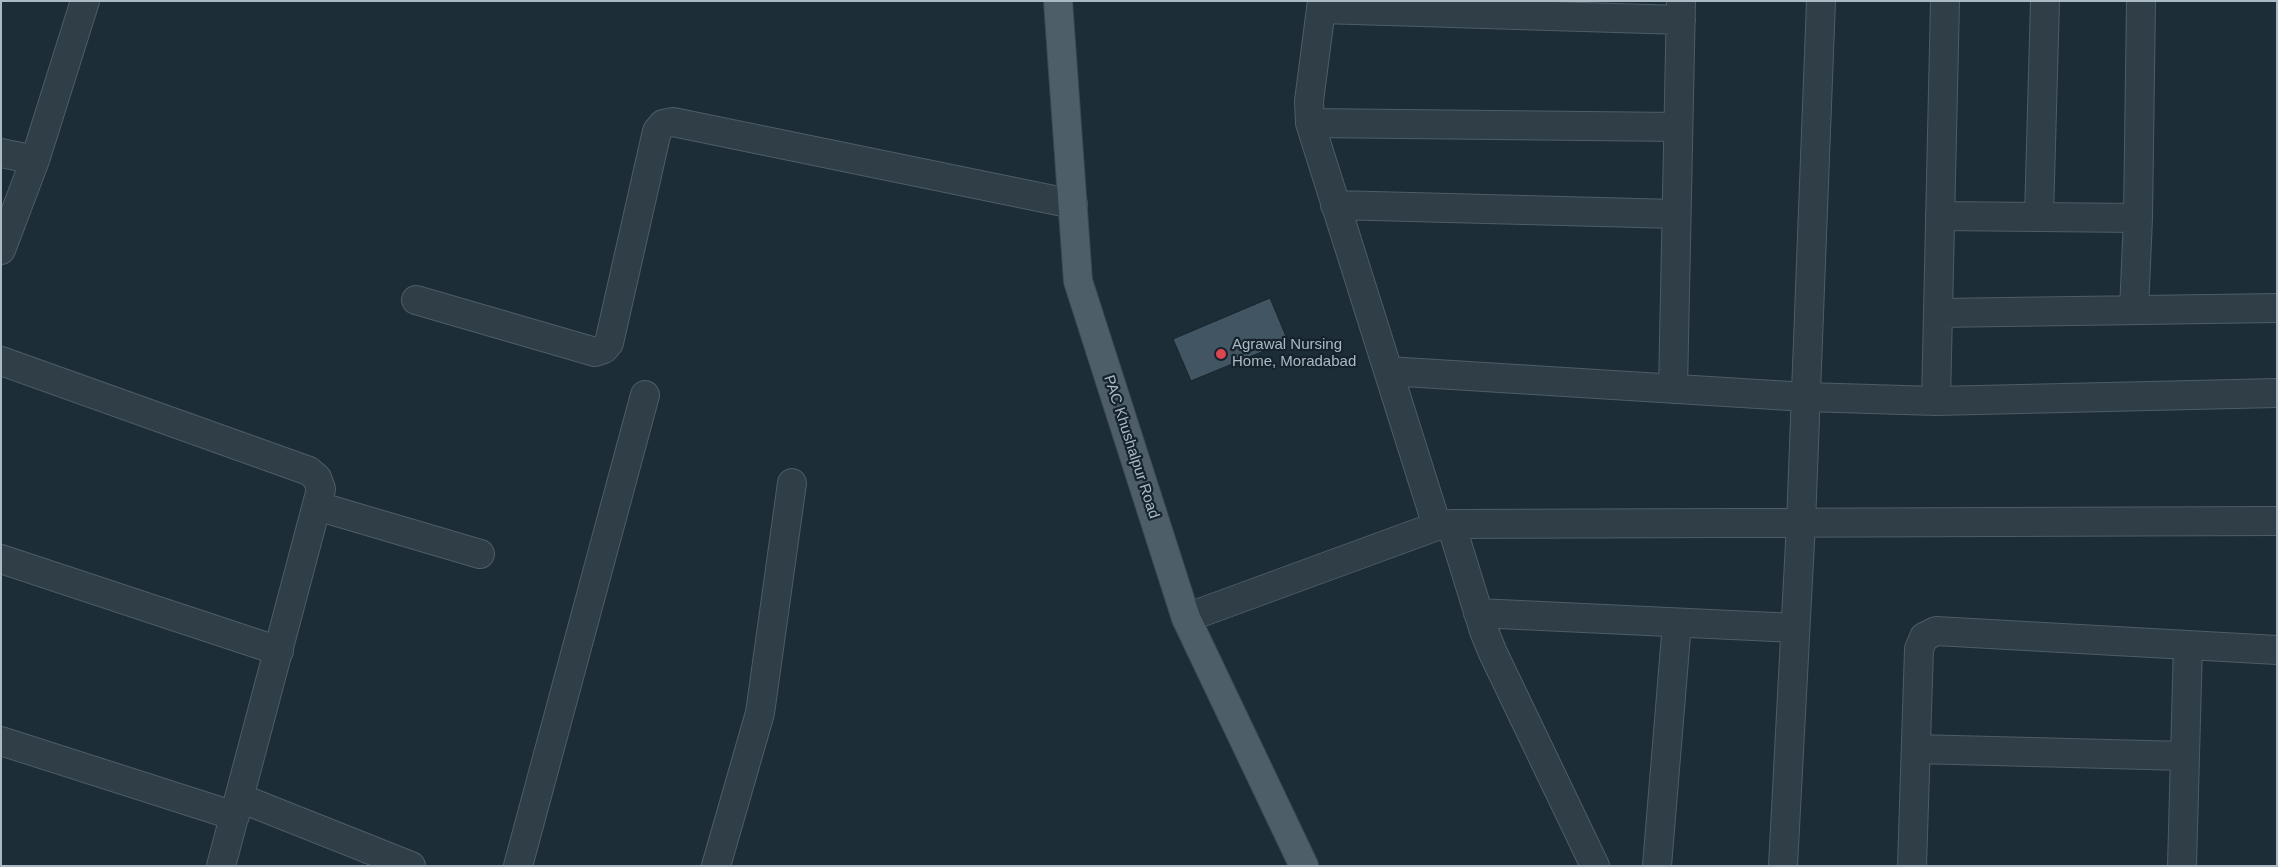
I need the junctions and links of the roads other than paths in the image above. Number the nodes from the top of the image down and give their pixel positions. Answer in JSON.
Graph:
{"nodes":[{"id":1,"x":1058,"y":1,"type":"edge"},
{"id":2,"x":1821,"y":1,"type":"edge"},
{"id":3,"x":1945,"y":1,"type":"edge"},
{"id":4,"x":2045,"y":1,"type":"edge"},
{"id":5,"x":2141,"y":1,"type":"edge"},
{"id":6,"x":81,"y":2,"type":"edge"},
{"id":7,"x":1322,"y":5,"type":"edge"},
{"id":8,"x":1681,"y":11,"type":"edge"},
{"id":9,"x":1310,"y":123,"type":"junction"},
{"id":10,"x":1678,"y":127,"type":"junction"},
{"id":11,"x":1,"y":153,"type":"edge"},
{"id":12,"x":35,"y":160,"type":"junction"},
{"id":13,"x":1073,"y":204,"type":"junction"},
{"id":14,"x":1335,"y":205,"type":"junction"},
{"id":15,"x":1676,"y":214,"type":"junction"},
{"id":16,"x":1940,"y":216,"type":"junction"},
{"id":17,"x":2039,"y":217,"type":"junction"},
{"id":18,"x":2138,"y":218,"type":"junction"},
{"id":19,"x":1,"y":250,"type":"edge"},
{"id":20,"x":416,"y":300,"type":"dead end"},
{"id":21,"x":2277,"y":308,"type":"edge"},
{"id":22,"x":2134,"y":310,"type":"junction"},
{"id":23,"x":1938,"y":313,"type":"junction"},
{"id":24,"x":1,"y":361,"type":"edge"},
{"id":25,"x":1388,"y":371,"type":"junction"},
{"id":26,"x":1673,"y":389,"type":"junction"},
{"id":27,"x":2277,"y":393,"type":"edge"},
{"id":28,"x":645,"y":395,"type":"dead end"},
{"id":29,"x":1806,"y":397,"type":"junction"},
{"id":30,"x":1936,"y":401,"type":"junction"},
{"id":31,"x":792,"y":482,"type":"dead end"},
{"id":32,"x":317,"y":506,"type":"junction"},
{"id":33,"x":2277,"y":521,"type":"edge"},
{"id":34,"x":1801,"y":523,"type":"junction"},
{"id":35,"x":1444,"y":525,"type":"junction"},
{"id":36,"x":480,"y":554,"type":"dead end"},
{"id":37,"x":1,"y":559,"type":"edge"},
{"id":38,"x":1478,"y":613,"type":"junction"},
{"id":39,"x":1186,"y":618,"type":"junction"},
{"id":40,"x":1677,"y":623,"type":"junction"},
{"id":41,"x":1795,"y":628,"type":"junction"},
{"id":42,"x":2188,"y":645,"type":"junction"},
{"id":43,"x":279,"y":650,"type":"junction"},
{"id":44,"x":2277,"y":650,"type":"edge"},
{"id":45,"x":1,"y":741,"type":"edge"},
{"id":46,"x":1916,"y":749,"type":"junction"},
{"id":47,"x":2185,"y":756,"type":"junction"},
{"id":48,"x":238,"y":807,"type":"junction"},
{"id":49,"x":221,"y":866,"type":"edge"},
{"id":50,"x":411,"y":866,"type":"edge"},
{"id":51,"x":518,"y":866,"type":"edge"},
{"id":52,"x":716,"y":866,"type":"edge"},
{"id":53,"x":1304,"y":866,"type":"edge"},
{"id":54,"x":1595,"y":866,"type":"edge"},
{"id":55,"x":1657,"y":866,"type":"edge"},
{"id":56,"x":1783,"y":866,"type":"edge"},
{"id":57,"x":1912,"y":866,"type":"edge"},
{"id":58,"x":2182,"y":866,"type":"edge"}],
"edges":[{"from":1,"to":13,"type":"main road","name":"PAC Khushalpur Road"},
{"from":2,"to":29,"type":"street"},
{"from":3,"to":16,"type":"street"},
{"from":4,"to":17,"type":"street"},
{"from":5,"to":18,"type":"street"},
{"from":6,"to":12,"type":"street"},
{"from":7,"to":8,"type":"street"},
{"from":7,"to":9,"type":"street"},
{"from":8,"to":10,"type":"street"},
{"from":9,"to":10,"type":"street"},
{"from":9,"to":14,"type":"street"},
{"from":10,"to":15,"type":"street"},
{"from":11,"to":12,"type":"street"},
{"from":12,"to":19,"type":"street"},
{"from":13,"to":20,"type":"street"},
{"from":13,"to":39,"type":"main road","name":"PAC Khushalpur Road"},
{"from":14,"to":15,"type":"street"},
{"from":14,"to":25,"type":"street"},
{"from":15,"to":26,"type":"street"},
{"from":16,"to":17,"type":"street"},
{"from":16,"to":23,"type":"street"},
{"from":17,"to":18,"type":"street"},
{"from":18,"to":22,"type":"street"},
{"from":21,"to":22,"type":"street"},
{"from":22,"to":23,"type":"street"},
{"from":23,"to":30,"type":"street"},
{"from":24,"to":32,"type":"street"},
{"from":25,"to":26,"type":"street"},
{"from":25,"to":35,"type":"street"},
{"from":26,"to":29,"type":"street"},
{"from":27,"to":30,"type":"street"},
{"from":28,"to":51,"type":"street"},
{"from":29,"to":30,"type":"street"},
{"from":29,"to":34,"type":"street"},
{"from":31,"to":52,"type":"street"},
{"from":32,"to":36,"type":"street"},
{"from":32,"to":43,"type":"street"},
{"from":33,"to":34,"type":"street"},
{"from":34,"to":35,"type":"street"},
{"from":34,"to":41,"type":"street"},
{"from":35,"to":38,"type":"street"},
{"from":35,"to":39,"type":"street"},
{"from":37,"to":43,"type":"street"},
{"from":38,"to":40,"type":"street"},
{"from":38,"to":54,"type":"street"},
{"from":39,"to":53,"type":"main road","name":"PAC Khushalpur Road"},
{"from":40,"to":41,"type":"street"},
{"from":40,"to":55,"type":"street"},
{"from":41,"to":56,"type":"street"},
{"from":42,"to":44,"type":"street"},
{"from":42,"to":46,"type":"street"},
{"from":42,"to":47,"type":"street"},
{"from":43,"to":48,"type":"street"},
{"from":45,"to":48,"type":"street"},
{"from":46,"to":47,"type":"street"},
{"from":46,"to":57,"type":"street"},
{"from":47,"to":58,"type":"street"},
{"from":48,"to":49,"type":"street"},
{"from":48,"to":50,"type":"street"}]}
